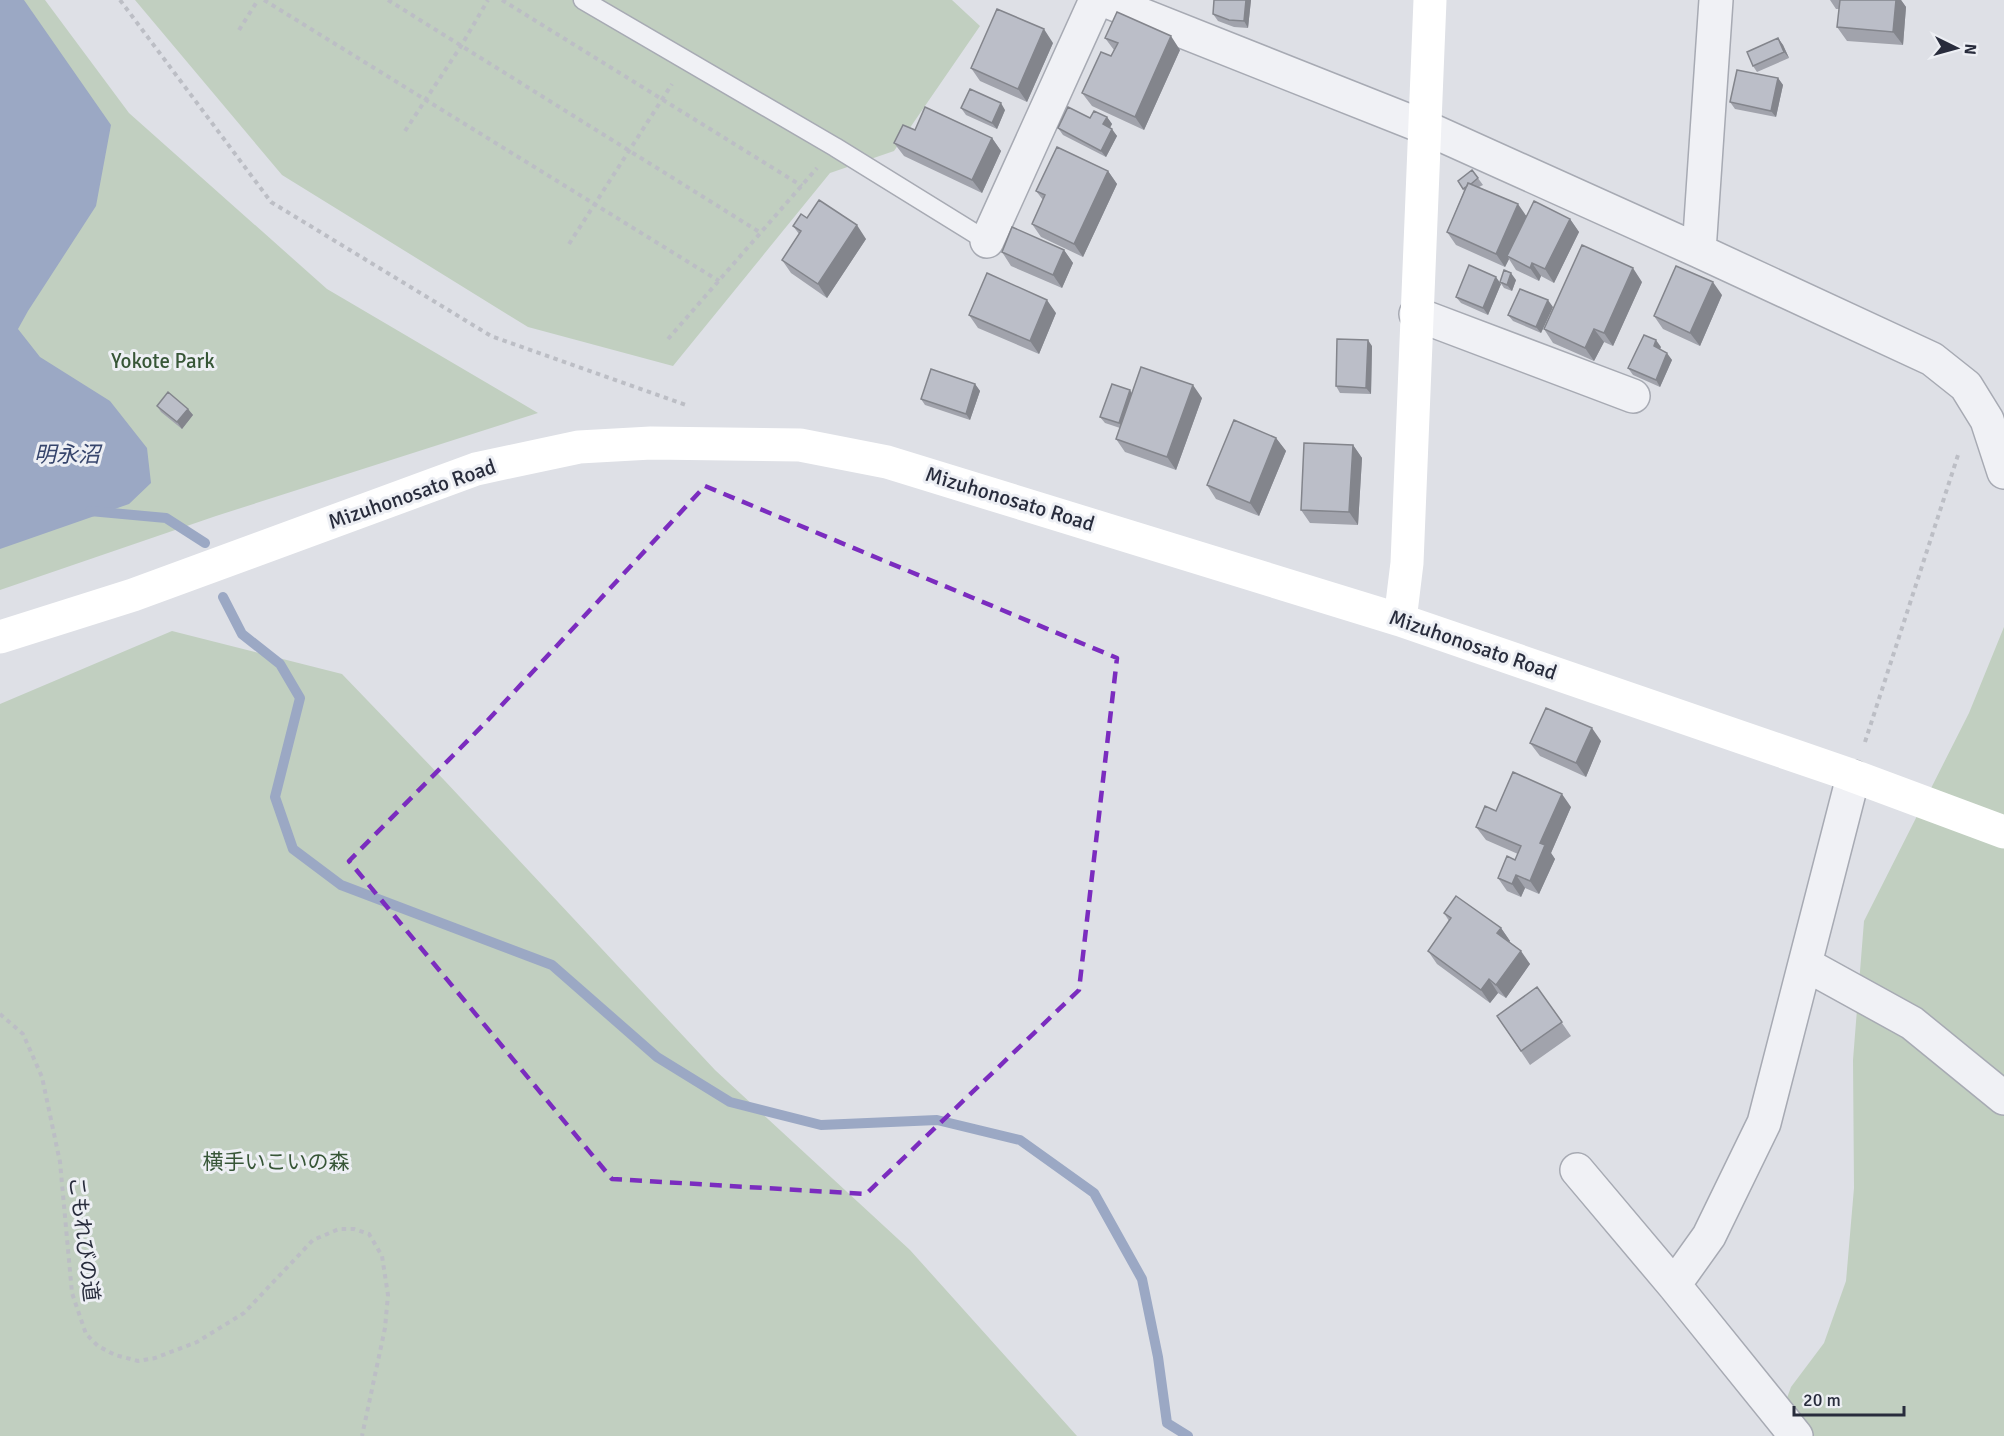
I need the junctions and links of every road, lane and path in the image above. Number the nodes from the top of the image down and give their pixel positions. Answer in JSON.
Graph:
{"nodes":[{"id":1,"x":120,"y":0,"type":"edge"},
{"id":2,"x":258,"y":0,"type":"edge"},
{"id":3,"x":264,"y":0,"type":"edge"},
{"id":4,"x":388,"y":0,"type":"edge"},
{"id":5,"x":488,"y":0,"type":"edge"},
{"id":6,"x":502,"y":0,"type":"edge"},
{"id":7,"x":583,"y":0,"type":"edge"},
{"id":8,"x":1096,"y":0,"type":"edge"},
{"id":9,"x":1104,"y":0,"type":"edge"},
{"id":10,"x":1430,"y":0,"type":"edge"},
{"id":11,"x":1716,"y":0,"type":"edge"},
{"id":12,"x":238,"y":30,"type":"dead end"},
{"id":13,"x":461,"y":46,"type":"junction"},
{"id":14,"x":686,"y":60,"type":"junction"},
{"id":15,"x":425,"y":99,"type":"junction"},
{"id":16,"x":663,"y":100,"type":"junction"},
{"id":17,"x":1424,"y":127,"type":"junction"},
{"id":18,"x":405,"y":130,"type":"dead end"},
{"id":19,"x":835,"y":147,"type":"junction"},
{"id":20,"x":629,"y":151,"type":"junction"},
{"id":21,"x":802,"y":186,"type":"junction"},
{"id":22,"x":594,"y":204,"type":"junction"},
{"id":23,"x":761,"y":233,"type":"junction"},
{"id":24,"x":987,"y":241,"type":"joint"},
{"id":25,"x":569,"y":244,"type":"dead end"},
{"id":26,"x":1699,"y":251,"type":"junction"},
{"id":27,"x":719,"y":280,"type":"junction"},
{"id":28,"x":1416,"y":314,"type":"junction"},
{"id":29,"x":668,"y":339,"type":"dead end"},
{"id":30,"x":1633,"y":396,"type":"dead end"},
{"id":31,"x":1975,"y":400,"type":"junction"},
{"id":32,"x":690,"y":406,"type":"dead end"},
{"id":33,"x":2004,"y":472,"type":"edge"},
{"id":34,"x":1400,"y":620,"type":"junction"},
{"id":35,"x":0,"y":637,"type":"edge"},
{"id":36,"x":1854,"y":777,"type":"junction"},
{"id":37,"x":2004,"y":832,"type":"edge"},
{"id":38,"x":1805,"y":964,"type":"junction"},
{"id":39,"x":0,"y":1014,"type":"edge"},
{"id":40,"x":2004,"y":1098,"type":"edge"},
{"id":41,"x":1577,"y":1170,"type":"dead end"},
{"id":42,"x":1674,"y":1286,"type":"junction"},
{"id":43,"x":362,"y":1436,"type":"edge"},
{"id":44,"x":1796,"y":1436,"type":"edge"}],
"edges":[{"from":1,"to":32,"type":"path"},
{"from":2,"to":12,"type":"path"},
{"from":3,"to":15,"type":"path"},
{"from":4,"to":13,"type":"path"},
{"from":5,"to":13,"type":"path"},
{"from":6,"to":16,"type":"path"},
{"from":7,"to":14,"type":"lane"},
{"from":8,"to":24,"type":"street"},
{"from":9,"to":17,"type":"street"},
{"from":10,"to":17,"type":"street"},
{"from":11,"to":26,"type":"street"},
{"from":13,"to":15,"type":"path"},
{"from":13,"to":20,"type":"path"},
{"from":14,"to":16,"type":"path"},
{"from":14,"to":19,"type":"lane"},
{"from":15,"to":18,"type":"path"},
{"from":15,"to":22,"type":"path"},
{"from":16,"to":20,"type":"path"},
{"from":16,"to":21,"type":"path"},
{"from":17,"to":26,"type":"street"},
{"from":17,"to":28,"type":"street"},
{"from":19,"to":21,"type":"path"},
{"from":19,"to":24,"type":"lane"},
{"from":20,"to":22,"type":"path"},
{"from":20,"to":23,"type":"path"},
{"from":21,"to":23,"type":"path"},
{"from":22,"to":25,"type":"path"},
{"from":22,"to":27,"type":"path"},
{"from":23,"to":27,"type":"path"},
{"from":26,"to":31,"type":"street"},
{"from":27,"to":29,"type":"path"},
{"from":28,"to":30,"type":"street"},
{"from":28,"to":34,"type":"street"},
{"from":31,"to":33,"type":"street"},
{"from":31,"to":36,"type":"path"},
{"from":34,"to":35,"type":"street","name":"Mizuhonosato Road"},
{"from":34,"to":36,"type":"street","name":"Mizuhonosato Road"},
{"from":36,"to":37,"type":"street","name":"Mizuhonosato Road"},
{"from":36,"to":38,"type":"street"},
{"from":38,"to":40,"type":"street"},
{"from":38,"to":42,"type":"street"},
{"from":39,"to":43,"type":"path","name":"こもれびの道"},
{"from":41,"to":42,"type":"street"},
{"from":42,"to":44,"type":"street"}]}
